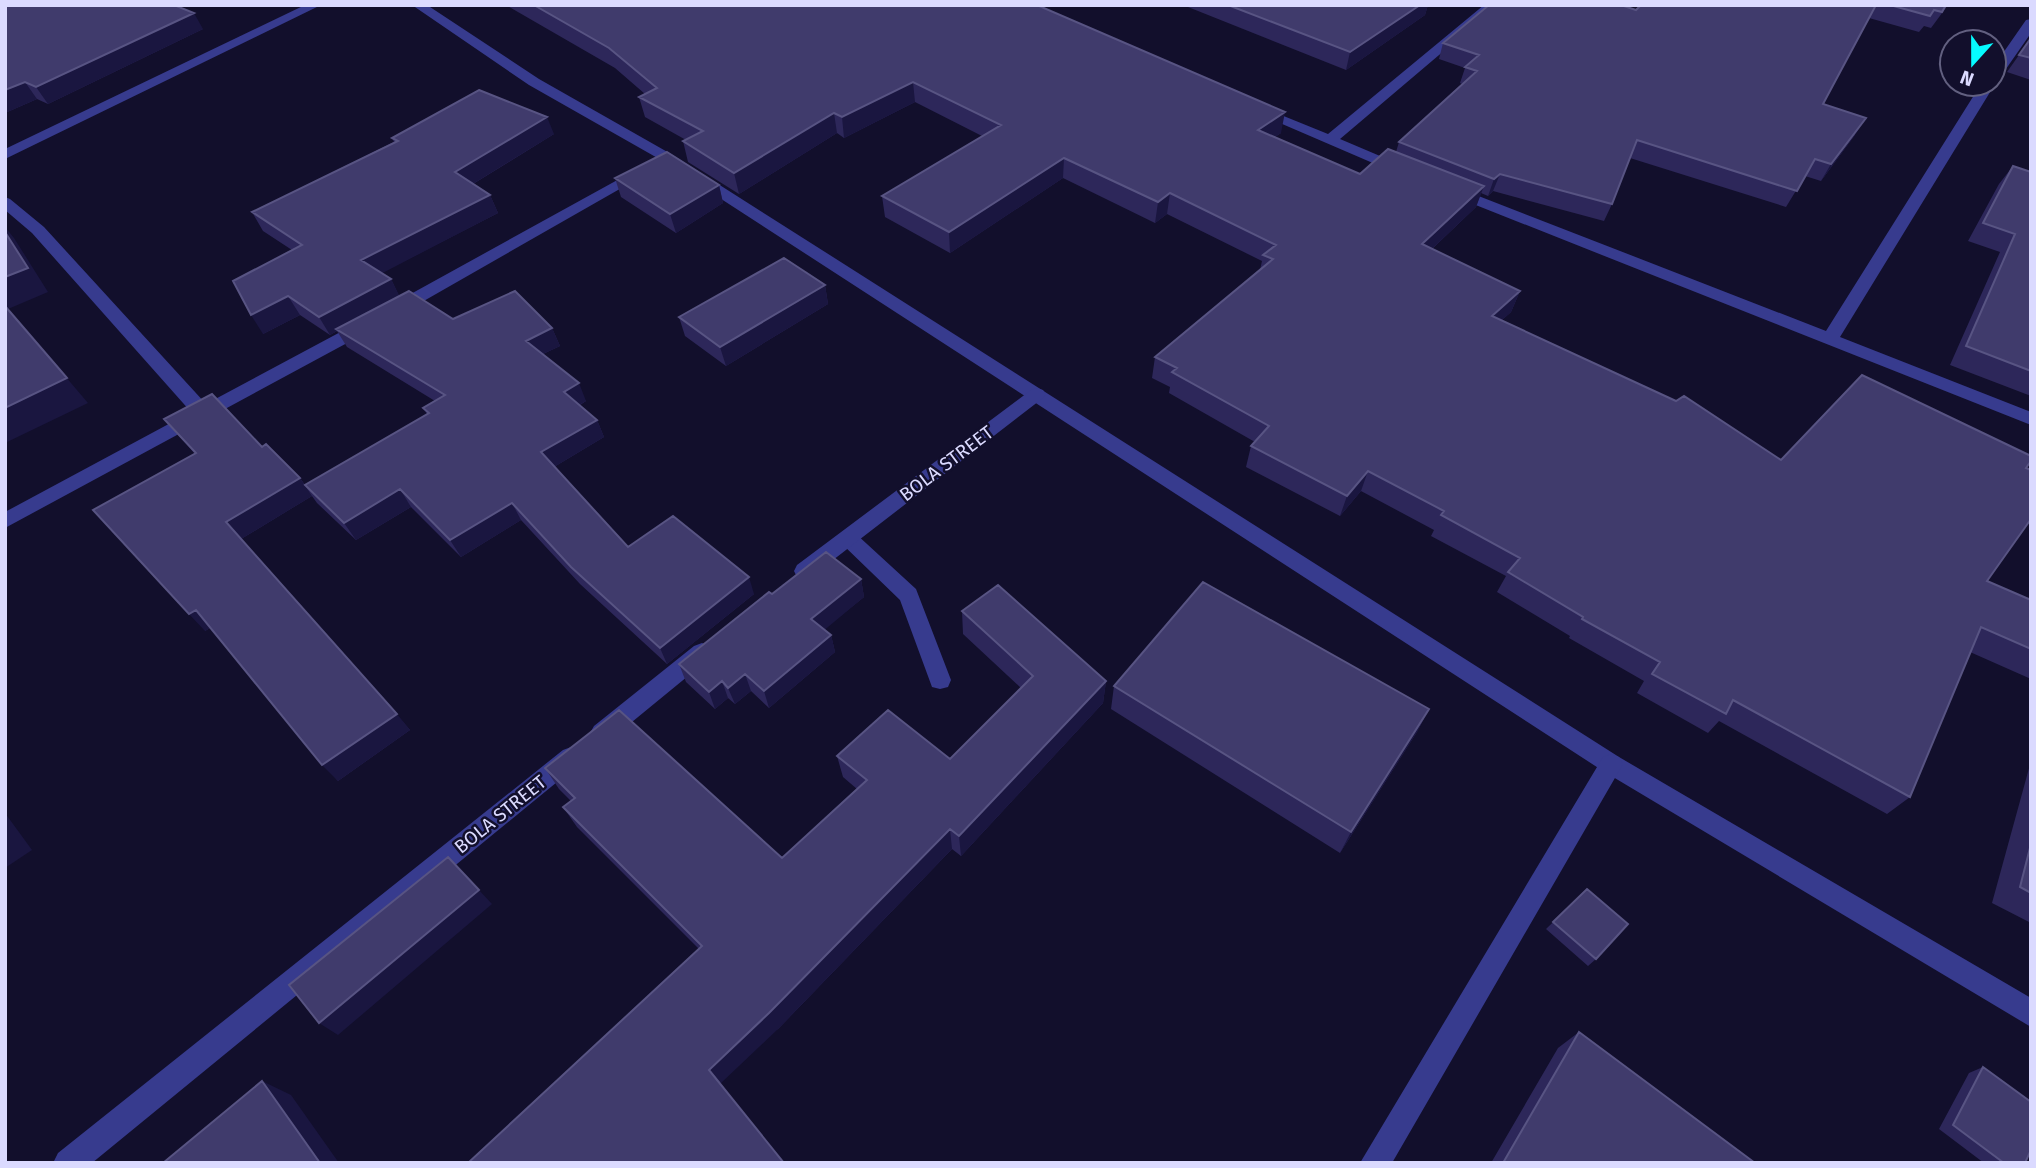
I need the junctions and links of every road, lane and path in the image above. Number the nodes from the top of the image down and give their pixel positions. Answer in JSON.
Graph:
{"nodes":[{"id":1,"x":315,"y":5,"type":"edge"},
{"id":2,"x":418,"y":5,"type":"edge"},
{"id":3,"x":1492,"y":5,"type":"edge"},
{"id":4,"x":2031,"y":23,"type":"edge"},
{"id":5,"x":2008,"y":56,"type":"edge"},
{"id":6,"x":1979,"y":98,"type":"edge"},
{"id":7,"x":1242,"y":103,"type":"edge"},
{"id":8,"x":1329,"y":141,"type":"junction"},
{"id":9,"x":5,"y":155,"type":"edge"},
{"id":10,"x":666,"y":157,"type":"junction"},
{"id":11,"x":1419,"y":177,"type":"edge"},
{"id":12,"x":1444,"y":187,"type":"edge"},
{"id":13,"x":5,"y":202,"type":"edge"},
{"id":14,"x":1829,"y":340,"type":"junction"},
{"id":15,"x":1037,"y":394,"type":"junction"},
{"id":16,"x":202,"y":412,"type":"junction"},
{"id":17,"x":2031,"y":419,"type":"edge"},
{"id":18,"x":5,"y":521,"type":"edge"},
{"id":19,"x":848,"y":538,"type":"junction"},
{"id":20,"x":786,"y":585,"type":"edge"},
{"id":21,"x":722,"y":636,"type":"edge"},
{"id":22,"x":940,"y":680,"type":"dead end"},
{"id":23,"x":1611,"y":764,"type":"junction"},
{"id":24,"x":2031,"y":1013,"type":"edge"},
{"id":25,"x":68,"y":1163,"type":"edge"},
{"id":26,"x":1375,"y":1163,"type":"edge"}],
"edges":[{"from":1,"to":9,"type":"street"},
{"from":2,"to":10,"type":"street"},
{"from":3,"to":8,"type":"street"},
{"from":4,"to":5,"type":"street"},
{"from":6,"to":14,"type":"street"},
{"from":7,"to":8,"type":"street"},
{"from":8,"to":11,"type":"street"},
{"from":10,"to":15,"type":"street"},
{"from":10,"to":16,"type":"street"},
{"from":12,"to":14,"type":"street"},
{"from":13,"to":16,"type":"street"},
{"from":14,"to":17,"type":"street"},
{"from":15,"to":19,"type":"street","name":"BOLA STREET"},
{"from":15,"to":23,"type":"street"},
{"from":16,"to":18,"type":"street"},
{"from":19,"to":20,"type":"street","name":"BOLA STREET"},
{"from":19,"to":22,"type":"street"},
{"from":21,"to":25,"type":"street","name":"BOLA STREET"},
{"from":23,"to":24,"type":"street"},
{"from":23,"to":26,"type":"street"}]}
